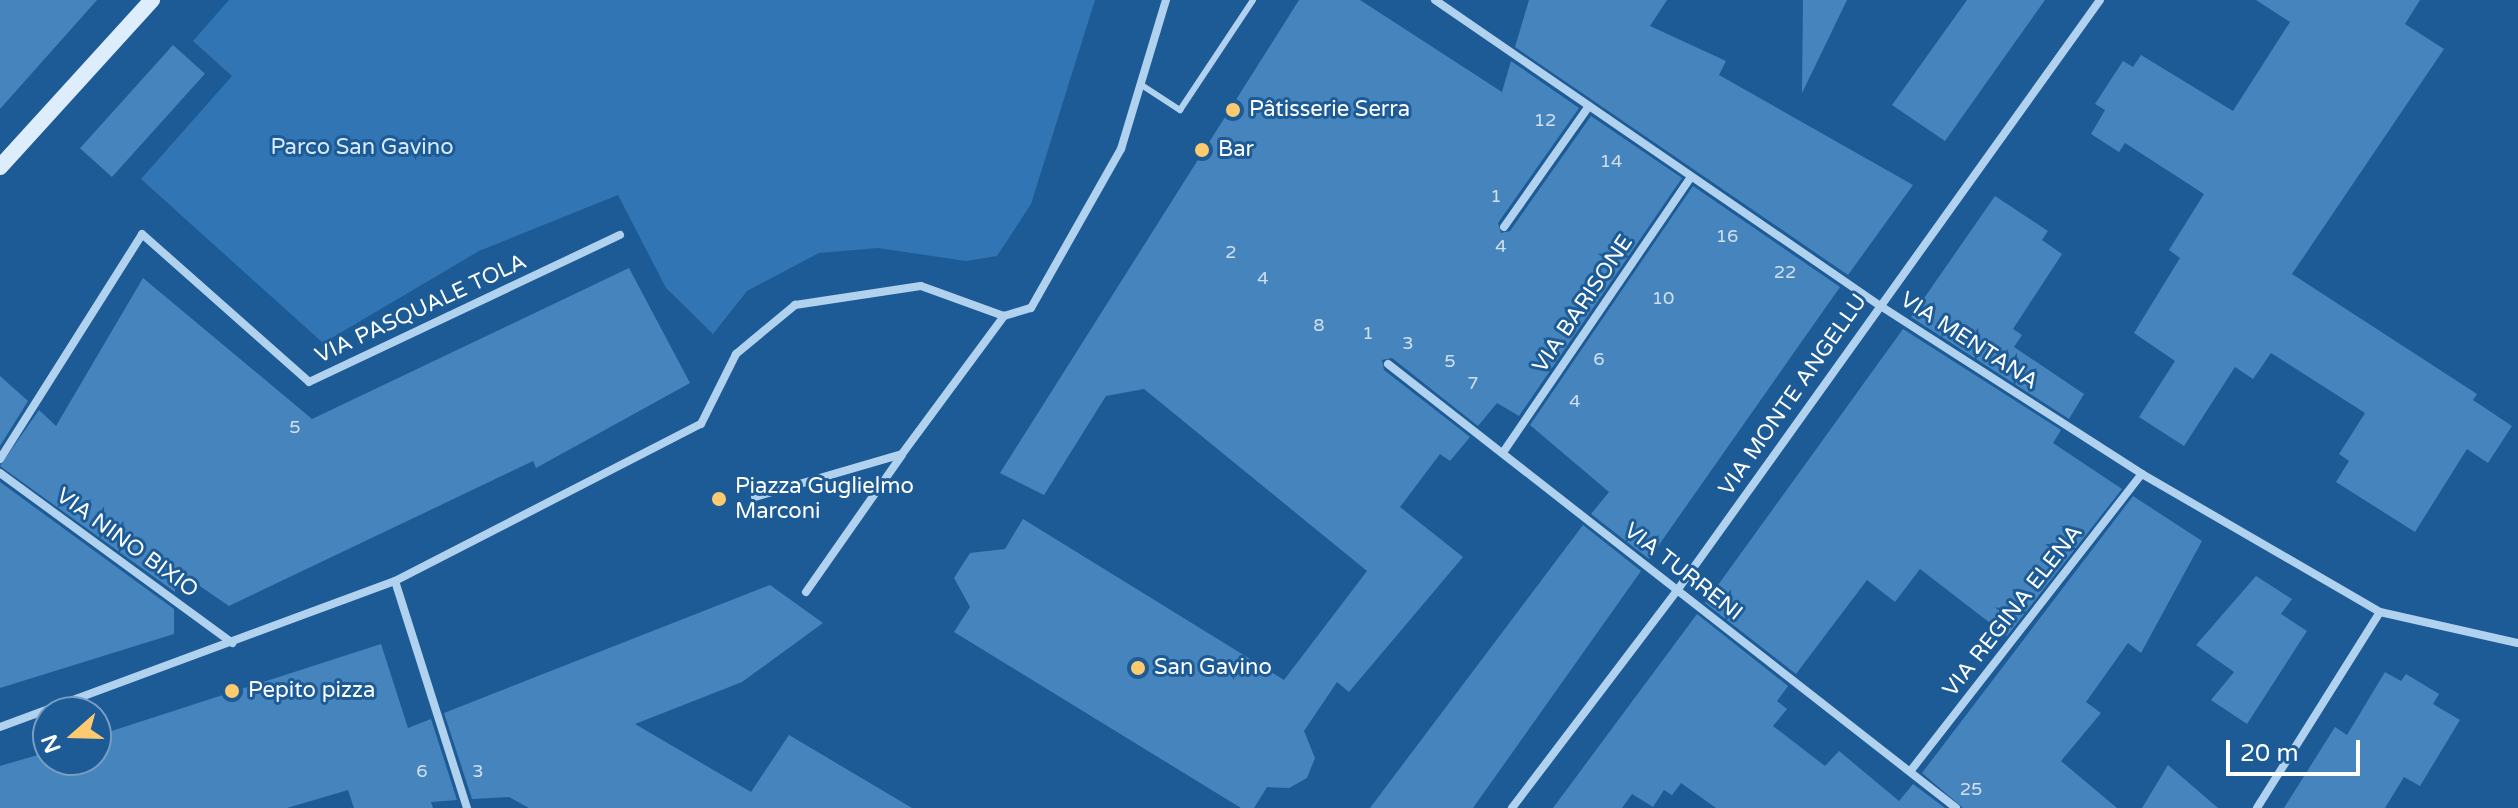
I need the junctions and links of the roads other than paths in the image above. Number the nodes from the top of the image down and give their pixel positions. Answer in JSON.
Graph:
{"nodes":[{"id":1,"x":152,"y":0,"type":"edge"},
{"id":2,"x":1166,"y":0,"type":"edge"},
{"id":3,"x":1253,"y":0,"type":"edge"},
{"id":4,"x":1435,"y":0,"type":"edge"},
{"id":5,"x":2100,"y":0,"type":"edge"},
{"id":6,"x":1140,"y":84,"type":"junction"},
{"id":7,"x":1589,"y":106,"type":"junction"},
{"id":8,"x":0,"y":167,"type":"edge"},
{"id":9,"x":1691,"y":177,"type":"junction"},
{"id":10,"x":1504,"y":227,"type":"dead end"},
{"id":11,"x":620,"y":235,"type":"dead end"},
{"id":12,"x":1879,"y":305,"type":"junction"},
{"id":13,"x":1004,"y":316,"type":"junction"},
{"id":14,"x":1388,"y":364,"type":"dead end"},
{"id":15,"x":1504,"y":451,"type":"junction"},
{"id":16,"x":902,"y":454,"type":"junction"},
{"id":17,"x":0,"y":459,"type":"edge"},
{"id":18,"x":0,"y":473,"type":"edge"},
{"id":19,"x":2142,"y":474,"type":"junction"},
{"id":20,"x":755,"y":497,"type":"dead end"},
{"id":21,"x":395,"y":581,"type":"junction"},
{"id":22,"x":806,"y":592,"type":"dead end"},
{"id":23,"x":1676,"y":592,"type":"junction"},
{"id":24,"x":2380,"y":612,"type":"junction"},
{"id":25,"x":232,"y":643,"type":"junction"},
{"id":26,"x":2518,"y":643,"type":"edge"},
{"id":27,"x":0,"y":727,"type":"edge"},
{"id":28,"x":1912,"y":769,"type":"junction"},
{"id":29,"x":467,"y":808,"type":"edge"},
{"id":30,"x":1512,"y":808,"type":"edge"},
{"id":31,"x":1956,"y":808,"type":"edge"},
{"id":32,"x":2257,"y":808,"type":"edge"}],
"edges":[{"from":1,"to":8,"type":"street"},
{"from":2,"to":6,"type":"street"},
{"from":3,"to":6,"type":"lane"},
{"from":4,"to":7,"type":"street","name":"VIA MENTANA"},
{"from":5,"to":12,"type":"street","name":"VIA MONTE ANGELLU"},
{"from":6,"to":13,"type":"street"},
{"from":7,"to":9,"type":"street","name":"VIA MENTANA"},
{"from":7,"to":10,"type":"street"},
{"from":9,"to":12,"type":"street","name":"VIA MENTANA"},
{"from":9,"to":15,"type":"street","name":"VIA BARISONE"},
{"from":11,"to":17,"type":"street","name":"VIA PASQUALE TOLA"},
{"from":12,"to":19,"type":"street","name":"VIA MENTANA"},
{"from":12,"to":23,"type":"street","name":"VIA MONTE ANGELLU"},
{"from":13,"to":16,"type":"street"},
{"from":13,"to":21,"type":"street"},
{"from":14,"to":15,"type":"street","name":"VIA TURRENI"},
{"from":15,"to":23,"type":"street","name":"VIA TURRENI"},
{"from":16,"to":20,"type":"street"},
{"from":16,"to":22,"type":"street"},
{"from":18,"to":25,"type":"street","name":"VIA NINO BIXIO"},
{"from":19,"to":24,"type":"street","name":"VIA MENTANA"},
{"from":19,"to":28,"type":"street","name":"VIA REGINA ELENA"},
{"from":21,"to":25,"type":"street"},
{"from":21,"to":29,"type":"street"},
{"from":23,"to":28,"type":"street","name":"VIA TURRENI"},
{"from":23,"to":30,"type":"street","name":"VIA MONTE ANGELLU"},
{"from":24,"to":26,"type":"street","name":"VIA MENTANA"},
{"from":24,"to":32,"type":"street"},
{"from":25,"to":27,"type":"street"},
{"from":28,"to":31,"type":"street","name":"VIA TURRENI"}]}
